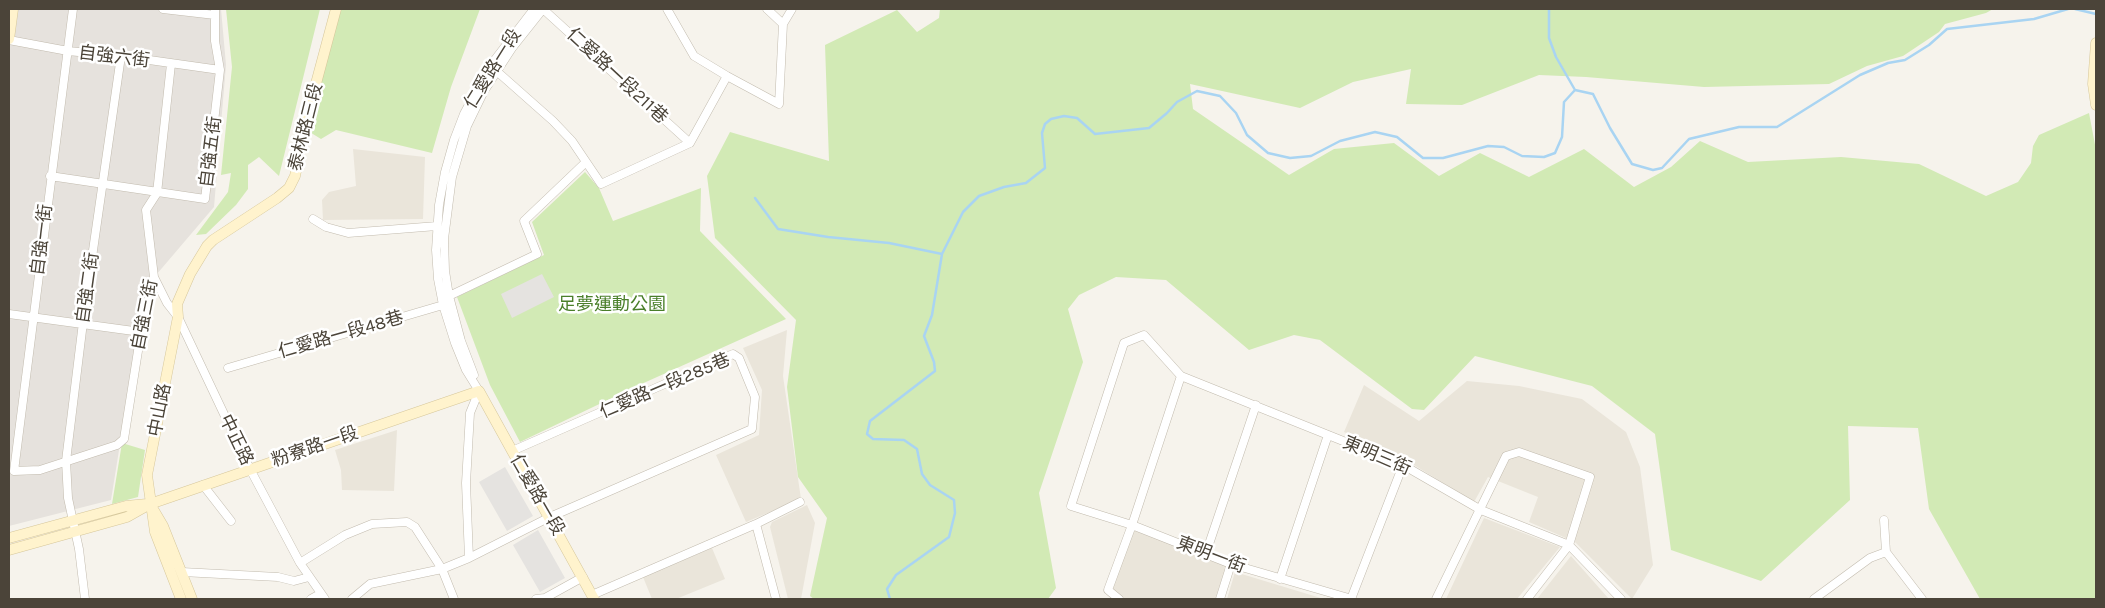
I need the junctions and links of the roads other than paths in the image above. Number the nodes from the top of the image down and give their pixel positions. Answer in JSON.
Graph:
{"nodes":[{"id":1,"x":13,"y":9,"type":"edge"},
{"id":2,"x":73,"y":9,"type":"edge"},
{"id":3,"x":163,"y":9,"type":"edge"},
{"id":4,"x":336,"y":9,"type":"edge"},
{"id":5,"x":534,"y":9,"type":"edge"},
{"id":6,"x":543,"y":9,"type":"edge"},
{"id":7,"x":667,"y":9,"type":"edge"},
{"id":8,"x":767,"y":9,"type":"edge"},
{"id":9,"x":792,"y":9,"type":"edge"},
{"id":10,"x":215,"y":12,"type":"edge"},
{"id":11,"x":783,"y":24,"type":"junction"},
{"id":12,"x":9,"y":40,"type":"edge"},
{"id":13,"x":2096,"y":43,"type":"edge"},
{"id":14,"x":68,"y":52,"type":"junction"},
{"id":15,"x":121,"y":56,"type":"junction"},
{"id":16,"x":171,"y":64,"type":"junction"},
{"id":17,"x":493,"y":68,"type":"junction"},
{"id":18,"x":220,"y":70,"type":"junction"},
{"id":19,"x":727,"y":76,"type":"junction"},
{"id":20,"x":2096,"y":105,"type":"edge"},
{"id":21,"x":690,"y":144,"type":"junction"},
{"id":22,"x":586,"y":162,"type":"junction"},
{"id":23,"x":50,"y":176,"type":"junction"},
{"id":24,"x":102,"y":184,"type":"junction"},
{"id":25,"x":157,"y":193,"type":"junction"},
{"id":26,"x":314,"y":219,"type":"dead end"},
{"id":27,"x":437,"y":226,"type":"junction"},
{"id":28,"x":154,"y":277,"type":"junction"},
{"id":29,"x":449,"y":296,"type":"junction"},
{"id":30,"x":444,"y":305,"type":"junction"},
{"id":31,"x":9,"y":314,"type":"edge"},
{"id":32,"x":178,"y":317,"type":"junction"},
{"id":33,"x":32,"y":318,"type":"junction"},
{"id":34,"x":83,"y":324,"type":"junction"},
{"id":35,"x":141,"y":332,"type":"junction"},
{"id":36,"x":228,"y":368,"type":"dead end"},
{"id":37,"x":1181,"y":376,"type":"junction"},
{"id":38,"x":479,"y":391,"type":"junction"},
{"id":39,"x":1256,"y":405,"type":"junction"},
{"id":40,"x":1328,"y":435,"type":"junction"},
{"id":41,"x":512,"y":451,"type":"junction"},
{"id":42,"x":66,"y":462,"type":"junction"},
{"id":43,"x":1403,"y":464,"type":"junction"},
{"id":44,"x":250,"y":469,"type":"junction"},
{"id":45,"x":203,"y":485,"type":"junction"},
{"id":46,"x":800,"y":502,"type":"dead end"},
{"id":47,"x":150,"y":504,"type":"junction"},
{"id":48,"x":1071,"y":506,"type":"joint"},
{"id":49,"x":1481,"y":510,"type":"junction"},
{"id":50,"x":550,"y":517,"type":"junction"},
{"id":51,"x":1884,"y":520,"type":"dead end"},
{"id":52,"x":231,"y":521,"type":"dead end"},
{"id":53,"x":756,"y":524,"type":"junction"},
{"id":54,"x":1132,"y":525,"type":"junction"},
{"id":55,"x":73,"y":526,"type":"junction"},
{"id":56,"x":9,"y":538,"type":"edge"},
{"id":57,"x":1569,"y":544,"type":"junction"},
{"id":58,"x":9,"y":550,"type":"edge"},
{"id":59,"x":1886,"y":552,"type":"junction"},
{"id":60,"x":1206,"y":553,"type":"junction"},
{"id":61,"x":469,"y":558,"type":"junction"},
{"id":62,"x":300,"y":563,"type":"junction"},
{"id":63,"x":1230,"y":564,"type":"junction"},
{"id":64,"x":442,"y":569,"type":"junction"},
{"id":65,"x":182,"y":572,"type":"junction"},
{"id":66,"x":309,"y":577,"type":"junction"},
{"id":67,"x":583,"y":577,"type":"junction"},
{"id":68,"x":1280,"y":578,"type":"junction"},
{"id":69,"x":322,"y":597,"type":"edge"},
{"id":70,"x":593,"y":597,"type":"edge"},
{"id":71,"x":86,"y":599,"type":"edge"},
{"id":72,"x":181,"y":599,"type":"edge"},
{"id":73,"x":192,"y":599,"type":"edge"},
{"id":74,"x":311,"y":599,"type":"edge"},
{"id":75,"x":352,"y":599,"type":"edge"},
{"id":76,"x":454,"y":599,"type":"edge"},
{"id":77,"x":536,"y":599,"type":"edge"},
{"id":78,"x":776,"y":599,"type":"edge"},
{"id":79,"x":1119,"y":599,"type":"edge"},
{"id":80,"x":1220,"y":599,"type":"edge"},
{"id":81,"x":1352,"y":599,"type":"edge"},
{"id":82,"x":1436,"y":599,"type":"edge"},
{"id":83,"x":1527,"y":599,"type":"edge"},
{"id":84,"x":1621,"y":599,"type":"edge"},
{"id":85,"x":1814,"y":599,"type":"edge"},
{"id":86,"x":1922,"y":599,"type":"edge"}],
"edges":[{"from":1,"to":12,"type":"main road"},
{"from":2,"to":14,"type":"street","name":"自強一街"},
{"from":3,"to":10,"type":"street"},
{"from":4,"to":32,"type":"main road","name":"泰林路三段"},
{"from":5,"to":17,"type":"street","name":"仁愛路一段"},
{"from":6,"to":17,"type":"street","name":"仁愛路一段"},
{"from":6,"to":21,"type":"street","name":"仁愛路一段211巷"},
{"from":7,"to":19,"type":"street"},
{"from":8,"to":11,"type":"street"},
{"from":9,"to":11,"type":"street"},
{"from":10,"to":18,"type":"street","name":"自強五街"},
{"from":11,"to":19,"type":"street"},
{"from":12,"to":14,"type":"street","name":"自強六街"},
{"from":13,"to":20,"type":"main road"},
{"from":14,"to":15,"type":"street","name":"自強六街"},
{"from":14,"to":23,"type":"street","name":"自強一街"},
{"from":15,"to":16,"type":"street","name":"自強六街"},
{"from":15,"to":24,"type":"street","name":"自強二街"},
{"from":16,"to":18,"type":"street","name":"自強六街"},
{"from":16,"to":25,"type":"street","name":"自強三街"},
{"from":17,"to":22,"type":"street"},
{"from":17,"to":27,"type":"street","name":"仁愛路一段"},
{"from":17,"to":29,"type":"street","name":"仁愛路一段"},
{"from":18,"to":25,"type":"street","name":"自強五街"},
{"from":19,"to":21,"type":"street"},
{"from":21,"to":22,"type":"street"},
{"from":22,"to":29,"type":"street"},
{"from":23,"to":24,"type":"street","name":"自強五街"},
{"from":23,"to":33,"type":"street","name":"自強一街"},
{"from":24,"to":25,"type":"street","name":"自強五街"},
{"from":24,"to":34,"type":"street","name":"自強二街"},
{"from":25,"to":28,"type":"street","name":"自強三街"},
{"from":26,"to":27,"type":"street"},
{"from":27,"to":30,"type":"street","name":"仁愛路一段"},
{"from":28,"to":32,"type":"street","name":"中正路"},
{"from":28,"to":35,"type":"street","name":"自強三街"},
{"from":29,"to":30,"type":"street"},
{"from":29,"to":38,"type":"street","name":"仁愛路一段"},
{"from":30,"to":36,"type":"street","name":"仁愛路一段48巷"},
{"from":30,"to":38,"type":"street","name":"仁愛路一段"},
{"from":31,"to":33,"type":"street"},
{"from":32,"to":44,"type":"street","name":"中正路"},
{"from":32,"to":47,"type":"main road","name":"中山路"},
{"from":33,"to":34,"type":"street"},
{"from":33,"to":42,"type":"street","name":"自強一街"},
{"from":34,"to":35,"type":"street"},
{"from":34,"to":42,"type":"street","name":"自強二街"},
{"from":35,"to":42,"type":"street","name":"自強三街"},
{"from":37,"to":39,"type":"street","name":"東明三街"},
{"from":37,"to":48,"type":"street","name":"東明三街"},
{"from":37,"to":54,"type":"street"},
{"from":38,"to":41,"type":"main road","name":"仁愛路一段"},
{"from":38,"to":44,"type":"main road","name":"粉寮路一段"},
{"from":38,"to":61,"type":"street"},
{"from":39,"to":40,"type":"street","name":"東明三街"},
{"from":39,"to":60,"type":"street"},
{"from":40,"to":43,"type":"street","name":"東明三街"},
{"from":40,"to":68,"type":"street"},
{"from":41,"to":50,"type":"main road","name":"仁愛路一段"},
{"from":41,"to":50,"type":"street","name":"仁愛路一段285巷"},
{"from":42,"to":55,"type":"street","name":"自強二街"},
{"from":43,"to":49,"type":"street","name":"東明三街"},
{"from":43,"to":81,"type":"street"},
{"from":44,"to":45,"type":"main road","name":"粉寮路一段"},
{"from":44,"to":62,"type":"street","name":"中正路"},
{"from":45,"to":47,"type":"main road","name":"粉寮路一段"},
{"from":45,"to":52,"type":"street"},
{"from":46,"to":53,"type":"street"},
{"from":47,"to":55,"type":"main road","name":"粉寮路一段"},
{"from":47,"to":65,"type":"main road","name":"中山路"},
{"from":47,"to":72,"type":"main road","name":"中山路"},
{"from":48,"to":54,"type":"street","name":"東明一街"},
{"from":49,"to":57,"type":"street","name":"東明三街"},
{"from":49,"to":57,"type":"street"},
{"from":49,"to":82,"type":"street"},
{"from":50,"to":61,"type":"street"},
{"from":50,"to":67,"type":"main road","name":"仁愛路一段"},
{"from":51,"to":59,"type":"street"},
{"from":53,"to":70,"type":"street"},
{"from":53,"to":78,"type":"street"},
{"from":54,"to":60,"type":"street","name":"東明一街"},
{"from":54,"to":79,"type":"street"},
{"from":55,"to":56,"type":"main road","name":"粉寮路一段"},
{"from":55,"to":58,"type":"main road","name":"粉寮路一段"},
{"from":55,"to":71,"type":"street","name":"自強二街"},
{"from":57,"to":83,"type":"street"},
{"from":57,"to":84,"type":"street","name":"東明三街"},
{"from":59,"to":85,"type":"street"},
{"from":59,"to":86,"type":"street"},
{"from":60,"to":63,"type":"street","name":"東明一街"},
{"from":61,"to":64,"type":"street"},
{"from":62,"to":64,"type":"street"},
{"from":62,"to":66,"type":"street","name":"中正路"},
{"from":63,"to":68,"type":"street","name":"東明一街"},
{"from":63,"to":80,"type":"street"},
{"from":64,"to":75,"type":"street"},
{"from":64,"to":76,"type":"street"},
{"from":65,"to":66,"type":"street"},
{"from":65,"to":73,"type":"main road","name":"中山路"},
{"from":66,"to":69,"type":"street","name":"中正路"},
{"from":67,"to":70,"type":"main road","name":"仁愛路一段"},
{"from":67,"to":77,"type":"street"},
{"from":68,"to":81,"type":"street","name":"東明一街"},
{"from":69,"to":74,"type":"street"}]}
